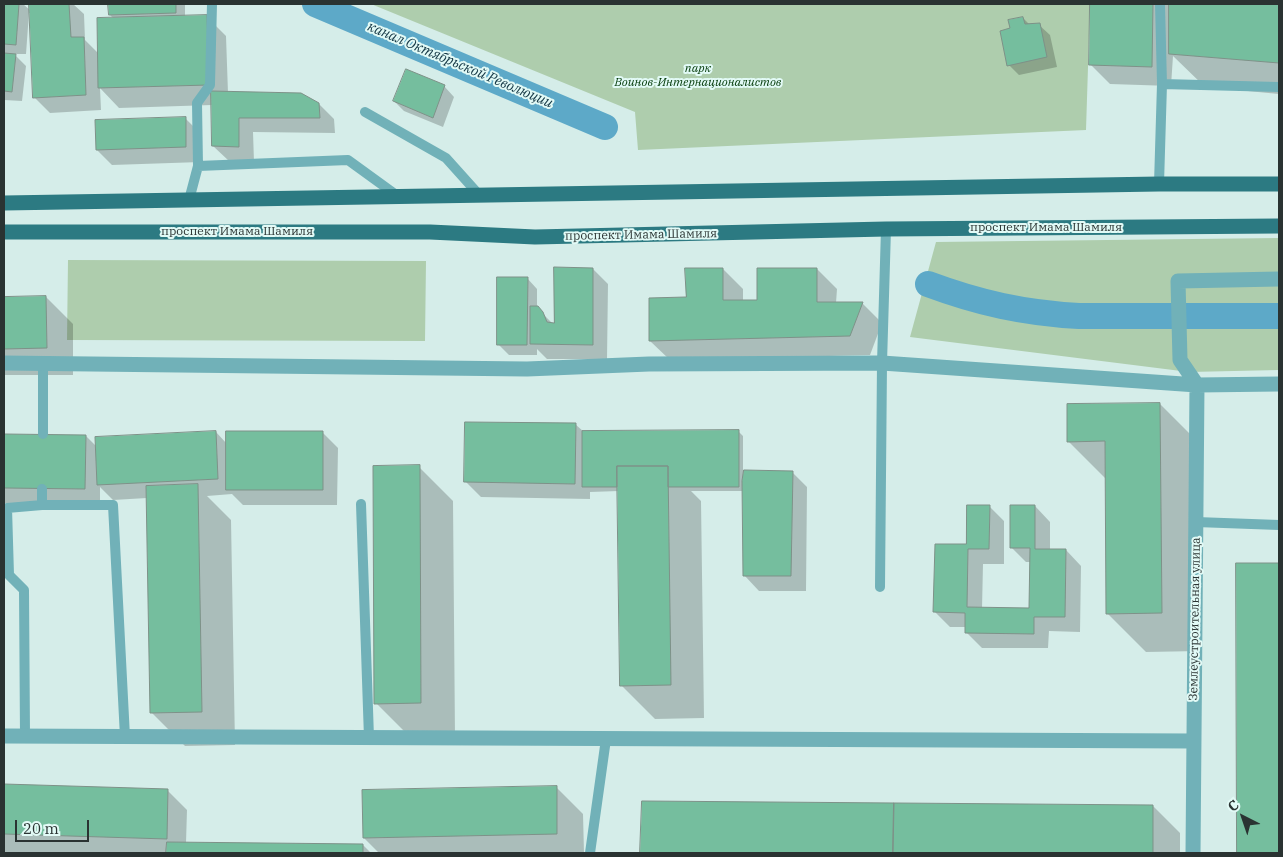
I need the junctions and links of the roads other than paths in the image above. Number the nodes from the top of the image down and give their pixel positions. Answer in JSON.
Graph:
{"nodes":[{"id":1,"x":212,"y":4,"type":"edge"},
{"id":2,"x":1160,"y":4,"type":"edge"},
{"id":3,"x":1162,"y":84,"type":"junction"},
{"id":4,"x":1279,"y":87,"type":"edge"},
{"id":5,"x":365,"y":112,"type":"dead end"},
{"id":6,"x":198,"y":166,"type":"junction"},
{"id":7,"x":1159,"y":184,"type":"junction"},
{"id":8,"x":1279,"y":184,"type":"edge"},
{"id":9,"x":481,"y":197,"type":"junction"},
{"id":10,"x":400,"y":198,"type":"junction"},
{"id":11,"x":189,"y":200,"type":"junction"},
{"id":12,"x":4,"y":203,"type":"edge"},
{"id":13,"x":1279,"y":226,"type":"edge"},
{"id":14,"x":886,"y":229,"type":"junction"},
{"id":15,"x":4,"y":232,"type":"edge"},
{"id":16,"x":1279,"y":279,"type":"edge"},
{"id":17,"x":4,"y":363,"type":"edge"},
{"id":18,"x":43,"y":363,"type":"junction"},
{"id":19,"x":882,"y":363,"type":"junction"},
{"id":20,"x":1279,"y":384,"type":"edge"},
{"id":21,"x":1197,"y":385,"type":"junction"},
{"id":22,"x":43,"y":434,"type":"dead end"},
{"id":23,"x":42,"y":489,"type":"dead end"},
{"id":24,"x":361,"y":504,"type":"dead end"},
{"id":25,"x":42,"y":505,"type":"junction"},
{"id":26,"x":1196,"y":522,"type":"junction"},
{"id":27,"x":1279,"y":525,"type":"edge"},
{"id":28,"x":880,"y":587,"type":"dead end"},
{"id":29,"x":4,"y":736,"type":"edge"},
{"id":30,"x":25,"y":736,"type":"junction"},
{"id":31,"x":125,"y":737,"type":"junction"},
{"id":32,"x":368,"y":738,"type":"junction"},
{"id":33,"x":606,"y":739,"type":"junction"},
{"id":34,"x":1193,"y":741,"type":"junction"},
{"id":35,"x":590,"y":853,"type":"edge"},
{"id":36,"x":1193,"y":853,"type":"edge"}],
"edges":[{"from":1,"to":6,"type":"lane"},
{"from":2,"to":3,"type":"lane"},
{"from":3,"to":4,"type":"lane"},
{"from":3,"to":7,"type":"lane"},
{"from":5,"to":9,"type":"lane"},
{"from":6,"to":10,"type":"lane"},
{"from":6,"to":11,"type":"lane"},
{"from":7,"to":8,"type":"main road"},
{"from":7,"to":9,"type":"main road"},
{"from":9,"to":10,"type":"main road"},
{"from":10,"to":11,"type":"main road"},
{"from":11,"to":12,"type":"main road"},
{"from":13,"to":14,"type":"main road","name":"проспект Имама Шамиля"},
{"from":14,"to":15,"type":"main road","name":"проспект Имама Шамиля"},
{"from":14,"to":19,"type":"lane"},
{"from":16,"to":21,"type":"street"},
{"from":17,"to":18,"type":"street"},
{"from":18,"to":19,"type":"street"},
{"from":18,"to":22,"type":"lane"},
{"from":19,"to":21,"type":"street"},
{"from":19,"to":28,"type":"lane"},
{"from":20,"to":21,"type":"street"},
{"from":21,"to":26,"type":"street","name":"Землеустроительная улица"},
{"from":23,"to":25,"type":"lane"},
{"from":24,"to":32,"type":"lane"},
{"from":25,"to":30,"type":"lane"},
{"from":25,"to":31,"type":"lane"},
{"from":26,"to":27,"type":"lane"},
{"from":26,"to":34,"type":"street","name":"Землеустроительная улица"},
{"from":29,"to":30,"type":"street"},
{"from":30,"to":31,"type":"street"},
{"from":31,"to":32,"type":"street"},
{"from":32,"to":33,"type":"street"},
{"from":33,"to":34,"type":"street"},
{"from":33,"to":35,"type":"lane"},
{"from":34,"to":36,"type":"street","name":"Землеустроительная улица"}]}
